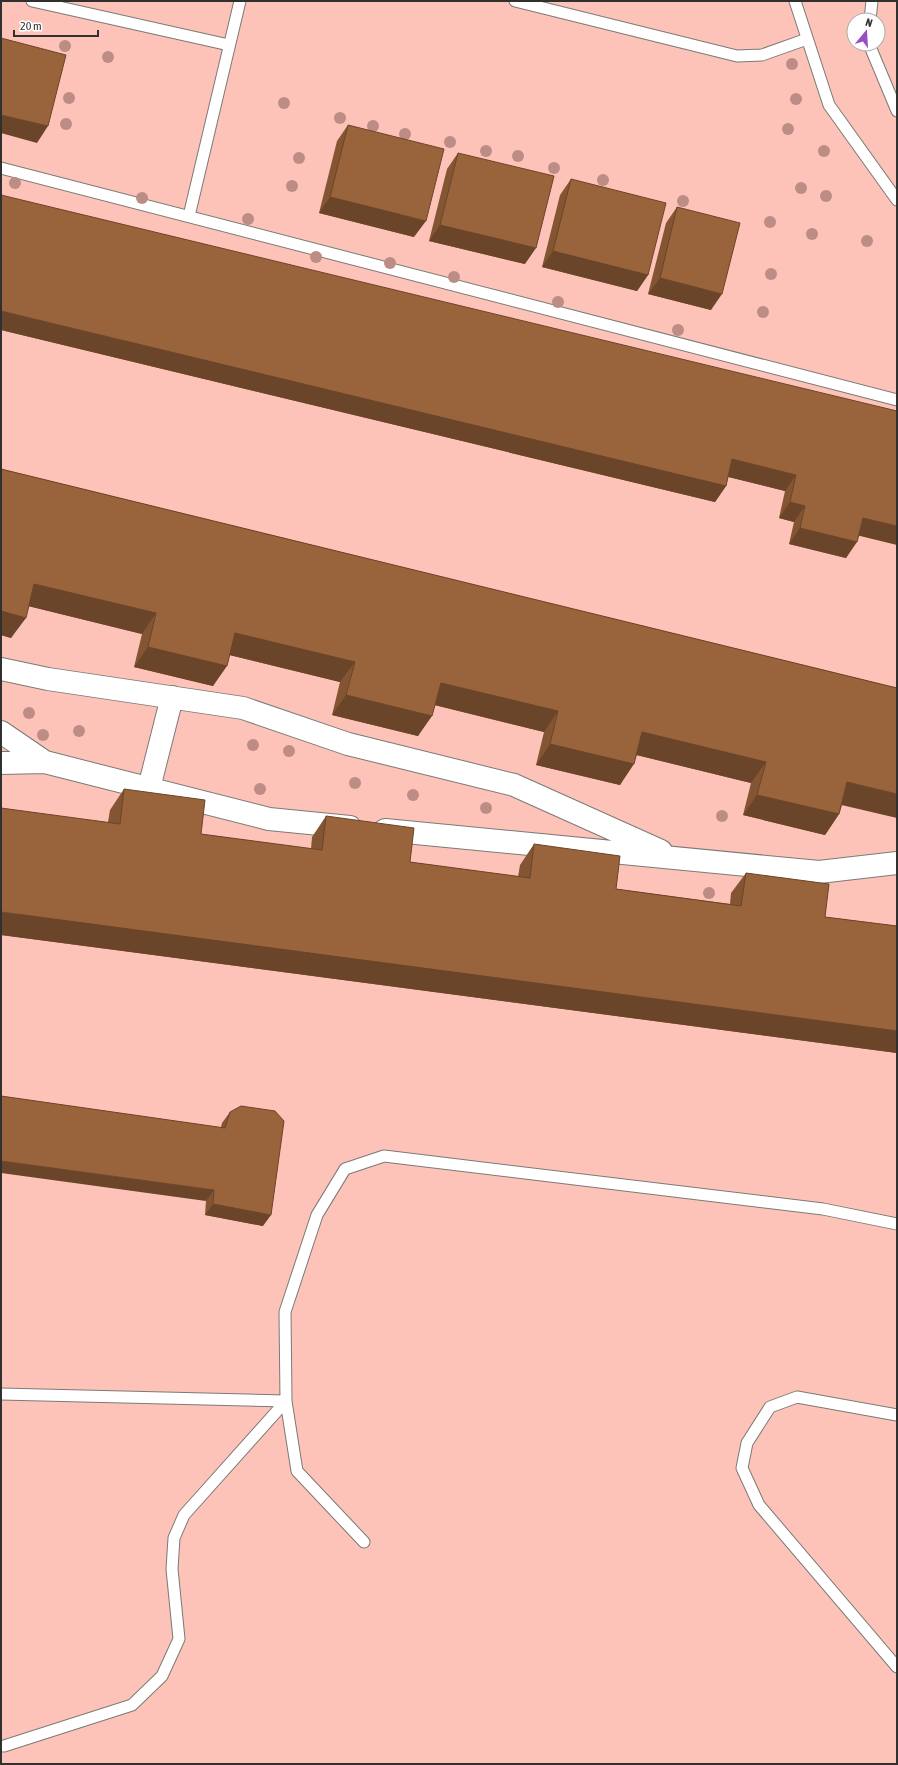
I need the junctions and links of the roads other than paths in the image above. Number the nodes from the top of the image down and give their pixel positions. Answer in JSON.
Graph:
{"nodes":[{"id":1,"x":32,"y":1,"type":"edge"},
{"id":2,"x":240,"y":1,"type":"edge"},
{"id":3,"x":515,"y":1,"type":"edge"},
{"id":4,"x":795,"y":1,"type":"edge"},
{"id":5,"x":872,"y":1,"type":"edge"},
{"id":6,"x":871,"y":12,"type":"edge"},
{"id":7,"x":807,"y":39,"type":"junction"},
{"id":8,"x":229,"y":45,"type":"junction"},
{"id":9,"x":872,"y":52,"type":"edge"},
{"id":10,"x":897,"y":111,"type":"edge"},
{"id":11,"x":1,"y":168,"type":"edge"},
{"id":12,"x":897,"y":200,"type":"edge"},
{"id":13,"x":189,"y":216,"type":"junction"},
{"id":14,"x":897,"y":400,"type":"edge"},
{"id":15,"x":1,"y":669,"type":"edge"},
{"id":16,"x":172,"y":697,"type":"junction"},
{"id":17,"x":1,"y":732,"type":"edge"},
{"id":18,"x":45,"y":762,"type":"junction"},
{"id":19,"x":1,"y":763,"type":"edge"},
{"id":20,"x":149,"y":788,"type":"junction"},
{"id":21,"x":679,"y":859,"type":"junction"},
{"id":22,"x":897,"y":863,"type":"edge"},
{"id":23,"x":897,"y":1224,"type":"edge"},
{"id":24,"x":1,"y":1394,"type":"edge"},
{"id":25,"x":286,"y":1401,"type":"junction"},
{"id":26,"x":897,"y":1415,"type":"edge"},
{"id":27,"x":364,"y":1542,"type":"dead end"},
{"id":28,"x":897,"y":1667,"type":"edge"},
{"id":29,"x":4,"y":1746,"type":"dead end"}],
"edges":[{"from":1,"to":8,"type":"lane"},
{"from":2,"to":8,"type":"lane"},
{"from":3,"to":7,"type":"lane"},
{"from":4,"to":7,"type":"lane"},
{"from":5,"to":6,"type":"lane"},
{"from":7,"to":12,"type":"lane"},
{"from":8,"to":13,"type":"lane"},
{"from":9,"to":10,"type":"lane"},
{"from":11,"to":13,"type":"lane"},
{"from":13,"to":14,"type":"lane"},
{"from":15,"to":16,"type":"street"},
{"from":16,"to":20,"type":"street"},
{"from":16,"to":21,"type":"street"},
{"from":17,"to":18,"type":"street"},
{"from":18,"to":19,"type":"street"},
{"from":18,"to":20,"type":"street"},
{"from":20,"to":21,"type":"street"},
{"from":21,"to":22,"type":"street"},
{"from":23,"to":25,"type":"lane"},
{"from":24,"to":25,"type":"lane"},
{"from":25,"to":27,"type":"lane"},
{"from":25,"to":29,"type":"lane"},
{"from":26,"to":28,"type":"lane"}]}
